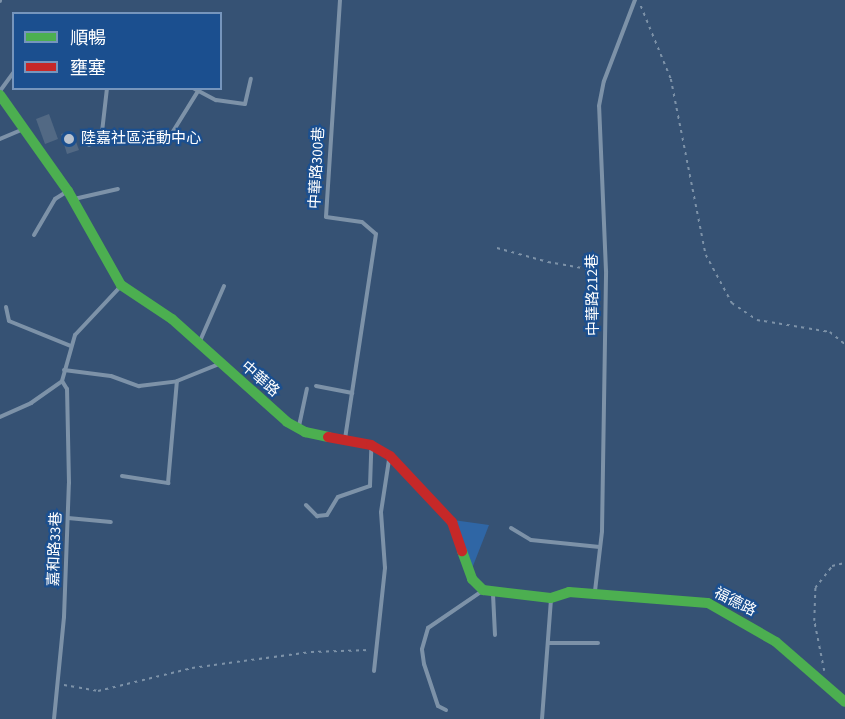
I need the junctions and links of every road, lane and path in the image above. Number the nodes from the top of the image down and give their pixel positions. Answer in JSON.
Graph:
{"nodes":[{"id":1,"x":340,"y":0,"type":"edge"},
{"id":2,"x":636,"y":0,"type":"edge"},
{"id":3,"x":12,"y":75,"type":"edge"},
{"id":4,"x":251,"y":79,"type":"dead end"},
{"id":5,"x":107,"y":90,"type":"edge"},
{"id":6,"x":198,"y":91,"type":"joint"},
{"id":7,"x":0,"y":93,"type":"edge"},
{"id":8,"x":27,"y":128,"type":"junction"},
{"id":9,"x":172,"y":133,"type":"dead end"},
{"id":10,"x":0,"y":139,"type":"edge"},
{"id":11,"x":89,"y":145,"type":"dead end"},
{"id":12,"x":118,"y":189,"type":"dead end"},
{"id":13,"x":71,"y":195,"type":"junction"},
{"id":14,"x":34,"y":235,"type":"dead end"},
{"id":15,"x":496,"y":248,"type":"dead end"},
{"id":16,"x":606,"y":271,"type":"junction"},
{"id":17,"x":122,"y":285,"type":"junction"},
{"id":18,"x":224,"y":286,"type":"dead end"},
{"id":19,"x":6,"y":307,"type":"dead end"},
{"id":20,"x":199,"y":344,"type":"junction"},
{"id":21,"x":845,"y":344,"type":"edge"},
{"id":22,"x":71,"y":346,"type":"junction"},
{"id":23,"x":220,"y":363,"type":"junction"},
{"id":24,"x":64,"y":370,"type":"junction"},
{"id":25,"x":62,"y":381,"type":"junction"},
{"id":26,"x":177,"y":381,"type":"junction"},
{"id":27,"x":316,"y":386,"type":"dead end"},
{"id":28,"x":307,"y":389,"type":"dead end"},
{"id":29,"x":352,"y":393,"type":"junction"},
{"id":30,"x":0,"y":417,"type":"edge"},
{"id":31,"x":299,"y":428,"type":"junction"},
{"id":32,"x":345,"y":440,"type":"junction"},
{"id":33,"x":371,"y":445,"type":"junction"},
{"id":34,"x":390,"y":456,"type":"junction"},
{"id":35,"x":122,"y":476,"type":"dead end"},
{"id":36,"x":306,"y":505,"type":"dead end"},
{"id":37,"x":68,"y":518,"type":"junction"},
{"id":38,"x":111,"y":522,"type":"dead end"},
{"id":39,"x":511,"y":528,"type":"dead end"},
{"id":40,"x":600,"y":547,"type":"junction"},
{"id":41,"x":845,"y":563,"type":"edge"},
{"id":42,"x":488,"y":591,"type":"junction"},
{"id":43,"x":594,"y":595,"type":"junction"},
{"id":44,"x":551,"y":598,"type":"junction"},
{"id":45,"x":495,"y":635,"type":"dead end"},
{"id":46,"x":549,"y":643,"type":"junction"},
{"id":47,"x":598,"y":643,"type":"dead end"},
{"id":48,"x":374,"y":650,"type":"junction"},
{"id":49,"x":374,"y":670,"type":"dead end"},
{"id":50,"x":57,"y":684,"type":"junction"},
{"id":51,"x":827,"y":684,"type":"junction"},
{"id":52,"x":845,"y":702,"type":"edge"},
{"id":53,"x":446,"y":710,"type":"dead end"},
{"id":54,"x":54,"y":719,"type":"edge"},
{"id":55,"x":542,"y":719,"type":"edge"}],
"edges":[{"from":1,"to":29,"type":"lane","name":"中華路300巷"},
{"from":2,"to":16,"type":"lane","name":"中華路212巷"},
{"from":2,"to":21,"type":"path"},
{"from":3,"to":7,"type":"lane"},
{"from":4,"to":6,"type":"lane"},
{"from":5,"to":11,"type":"lane"},
{"from":6,"to":9,"type":"lane"},
{"from":7,"to":8,"type":"street","name":"中華路"},
{"from":8,"to":10,"type":"lane"},
{"from":8,"to":13,"type":"street","name":"中華路"},
{"from":12,"to":13,"type":"lane"},
{"from":13,"to":14,"type":"lane"},
{"from":13,"to":17,"type":"street","name":"中華路"},
{"from":15,"to":16,"type":"path"},
{"from":16,"to":40,"type":"lane","name":"中華路212巷"},
{"from":17,"to":20,"type":"street","name":"中華路"},
{"from":17,"to":22,"type":"lane"},
{"from":18,"to":20,"type":"lane"},
{"from":19,"to":22,"type":"lane"},
{"from":20,"to":23,"type":"street","name":"中華路"},
{"from":22,"to":24,"type":"lane"},
{"from":23,"to":26,"type":"lane"},
{"from":23,"to":31,"type":"street","name":"中華路"},
{"from":24,"to":25,"type":"lane"},
{"from":24,"to":26,"type":"lane"},
{"from":25,"to":30,"type":"lane"},
{"from":25,"to":37,"type":"lane","name":"嘉和路33巷"},
{"from":26,"to":35,"type":"lane"},
{"from":27,"to":29,"type":"lane"},
{"from":28,"to":31,"type":"lane"},
{"from":29,"to":32,"type":"lane","name":"中華路300巷"},
{"from":31,"to":32,"type":"street","name":"中華路"},
{"from":32,"to":33,"type":"street","name":"中華路"},
{"from":33,"to":34,"type":"street","name":"中華路"},
{"from":33,"to":36,"type":"lane"},
{"from":34,"to":42,"type":"street","name":"中華路"},
{"from":34,"to":48,"type":"lane"},
{"from":37,"to":38,"type":"lane"},
{"from":37,"to":50,"type":"lane","name":"嘉和路33巷"},
{"from":39,"to":40,"type":"lane"},
{"from":40,"to":43,"type":"lane","name":"中華路212巷"},
{"from":41,"to":51,"type":"path"},
{"from":42,"to":44,"type":"street"},
{"from":42,"to":45,"type":"lane"},
{"from":42,"to":53,"type":"lane"},
{"from":43,"to":44,"type":"street","name":"福德路"},
{"from":43,"to":51,"type":"street","name":"福德路"},
{"from":44,"to":46,"type":"lane"},
{"from":46,"to":47,"type":"lane"},
{"from":46,"to":55,"type":"lane"},
{"from":48,"to":49,"type":"lane"},
{"from":48,"to":50,"type":"path"},
{"from":50,"to":54,"type":"lane","name":"嘉和路33巷"},
{"from":51,"to":52,"type":"street","name":"福德路"}]}
